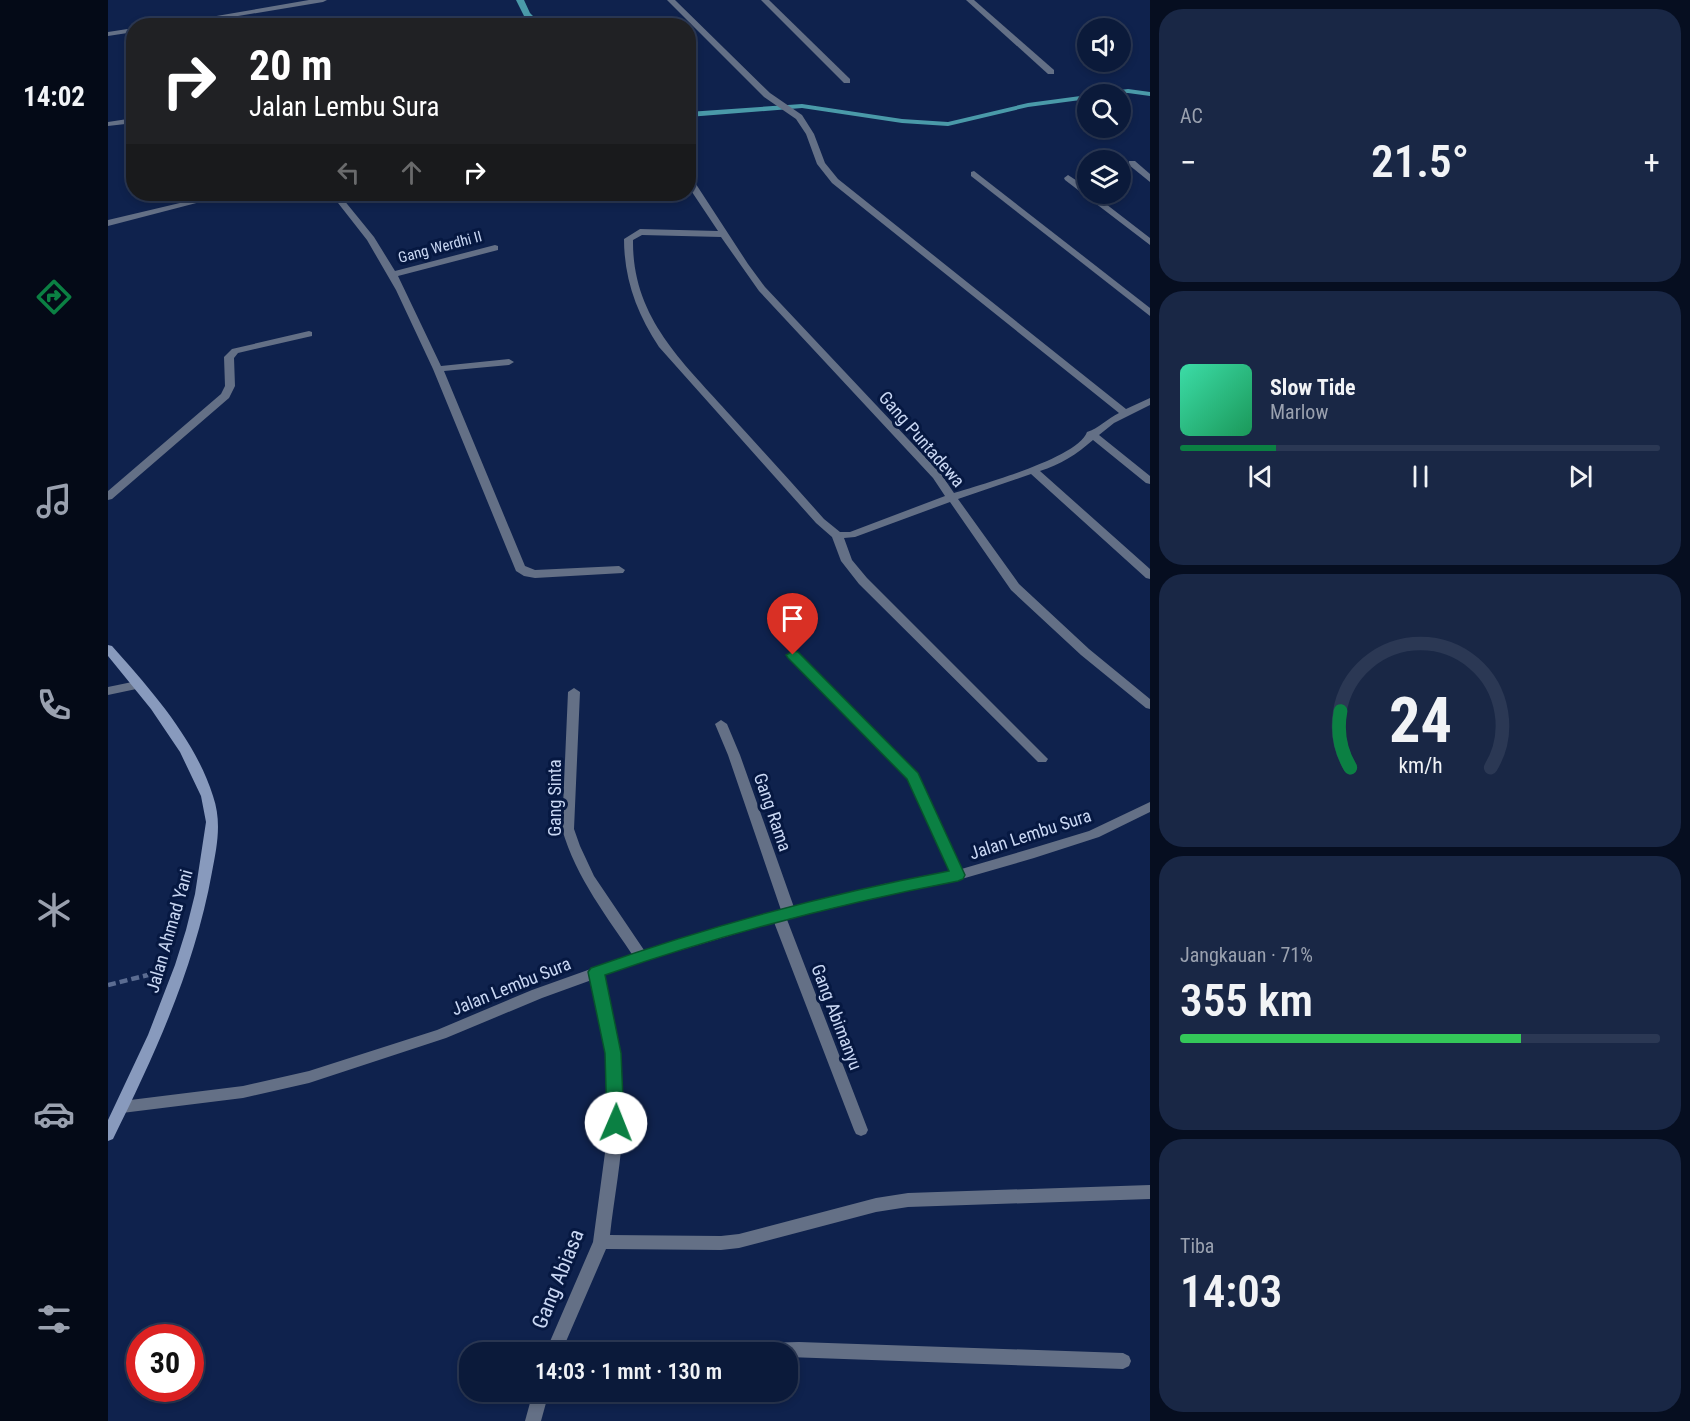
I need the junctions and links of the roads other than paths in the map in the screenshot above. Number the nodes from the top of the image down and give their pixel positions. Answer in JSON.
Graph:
{"nodes":[{"id":1,"x":323,"y":0,"type":"edge"},
{"id":2,"x":671,"y":0,"type":"edge"},
{"id":3,"x":765,"y":0,"type":"edge"},
{"id":4,"x":970,"y":0,"type":"edge"},
{"id":5,"x":211,"y":18,"type":"edge"},
{"id":6,"x":689,"y":18,"type":"edge"},
{"id":7,"x":696,"y":25,"type":"edge"},
{"id":8,"x":126,"y":31,"type":"edge"},
{"id":9,"x":108,"y":34,"type":"edge"},
{"id":10,"x":1051,"y":72,"type":"dead end"},
{"id":11,"x":847,"y":81,"type":"dead end"},
{"id":12,"x":126,"y":121,"type":"edge"},
{"id":13,"x":108,"y":124,"type":"edge"},
{"id":14,"x":1132,"y":163,"type":"dead end"},
{"id":15,"x":974,"y":174,"type":"dead end"},
{"id":16,"x":1068,"y":178,"type":"dead end"},
{"id":17,"x":1150,"y":179,"type":"edge"},
{"id":18,"x":1077,"y":185,"type":"edge"},
{"id":19,"x":696,"y":190,"type":"edge"},
{"id":20,"x":198,"y":201,"type":"edge"},
{"id":21,"x":341,"y":201,"type":"edge"},
{"id":22,"x":1102,"y":204,"type":"edge"},
{"id":23,"x":108,"y":223,"type":"edge"},
{"id":24,"x":724,"y":234,"type":"junction"},
{"id":25,"x":1150,"y":242,"type":"edge"},
{"id":26,"x":495,"y":248,"type":"dead end"},
{"id":27,"x":392,"y":275,"type":"junction"},
{"id":28,"x":1150,"y":313,"type":"edge"},
{"id":29,"x":309,"y":334,"type":"dead end"},
{"id":30,"x":509,"y":362,"type":"dead end"},
{"id":31,"x":438,"y":369,"type":"junction"},
{"id":32,"x":1150,"y":401,"type":"edge"},
{"id":33,"x":1124,"y":412,"type":"dead end"},
{"id":34,"x":1091,"y":434,"type":"junction"},
{"id":35,"x":1032,"y":470,"type":"junction"},
{"id":36,"x":1150,"y":481,"type":"edge"},
{"id":37,"x":108,"y":497,"type":"edge"},
{"id":38,"x":951,"y":497,"type":"junction"},
{"id":39,"x":837,"y":536,"type":"junction"},
{"id":40,"x":620,"y":570,"type":"dead end"},
{"id":41,"x":1150,"y":575,"type":"edge"},
{"id":42,"x":108,"y":649,"type":"edge"},
{"id":43,"x":793,"y":655,"type":"dead end"},
{"id":44,"x":137,"y":685,"type":"junction"},
{"id":45,"x":108,"y":691,"type":"edge"},
{"id":46,"x":574,"y":692,"type":"dead end"},
{"id":47,"x":1150,"y":705,"type":"edge"},
{"id":48,"x":721,"y":724,"type":"dead end"},
{"id":49,"x":1042,"y":759,"type":"dead end"},
{"id":50,"x":1150,"y":807,"type":"edge"},
{"id":51,"x":958,"y":875,"type":"junction"},
{"id":52,"x":784,"y":915,"type":"junction"},
{"id":53,"x":641,"y":956,"type":"junction"},
{"id":54,"x":596,"y":972,"type":"junction"},
{"id":55,"x":122,"y":1107,"type":"junction"},
{"id":56,"x":861,"y":1130,"type":"dead end"},
{"id":57,"x":108,"y":1135,"type":"edge"},
{"id":58,"x":1150,"y":1192,"type":"edge"},
{"id":59,"x":601,"y":1242,"type":"junction"},
{"id":60,"x":558,"y":1342,"type":"edge"},
{"id":61,"x":798,"y":1348,"type":"edge"},
{"id":62,"x":1123,"y":1361,"type":"dead end"},
{"id":63,"x":538,"y":1402,"type":"edge"},
{"id":64,"x":533,"y":1421,"type":"edge"}],
"edges":[{"from":1,"to":5,"type":"street"},
{"from":2,"to":6,"type":"street"},
{"from":3,"to":11,"type":"street"},
{"from":4,"to":10,"type":"street"},
{"from":7,"to":33,"type":"street"},
{"from":8,"to":9,"type":"street"},
{"from":12,"to":13,"type":"street"},
{"from":14,"to":17,"type":"street"},
{"from":15,"to":28,"type":"street"},
{"from":16,"to":18,"type":"street"},
{"from":19,"to":24,"type":"street","name":"Gang Puntadewa"},
{"from":20,"to":23,"type":"street"},
{"from":21,"to":27,"type":"street"},
{"from":22,"to":25,"type":"street"},
{"from":24,"to":38,"type":"street","name":"Gang Puntadewa"},
{"from":24,"to":39,"type":"street"},
{"from":26,"to":27,"type":"street","name":"Gang Werdhi II"},
{"from":27,"to":31,"type":"street"},
{"from":29,"to":37,"type":"street"},
{"from":30,"to":31,"type":"street"},
{"from":31,"to":40,"type":"street"},
{"from":32,"to":34,"type":"street"},
{"from":34,"to":35,"type":"street"},
{"from":34,"to":36,"type":"street"},
{"from":35,"to":38,"type":"street"},
{"from":35,"to":41,"type":"street"},
{"from":38,"to":39,"type":"street"},
{"from":38,"to":47,"type":"street","name":"Gang Puntadewa"},
{"from":39,"to":49,"type":"street"},
{"from":42,"to":44,"type":"main road","name":"Jalan Ahmad Yani"},
{"from":43,"to":51,"type":"street"},
{"from":44,"to":45,"type":"street"},
{"from":44,"to":55,"type":"main road","name":"Jalan Ahmad Yani"},
{"from":46,"to":53,"type":"street","name":"Gang Sinta"},
{"from":48,"to":52,"type":"street","name":"Gang Rama"},
{"from":50,"to":51,"type":"street","name":"Jalan Lembu Sura"},
{"from":51,"to":52,"type":"street","name":"Jalan Lembu Sura"},
{"from":52,"to":53,"type":"street","name":"Jalan Lembu Sura"},
{"from":52,"to":56,"type":"street","name":"Gang Abimanyu"},
{"from":53,"to":54,"type":"street","name":"Jalan Lembu Sura"},
{"from":54,"to":55,"type":"street","name":"Jalan Lembu Sura"},
{"from":54,"to":59,"type":"street","name":"Gang Abiasa"},
{"from":55,"to":57,"type":"main road","name":"Jalan Ahmad Yani"},
{"from":58,"to":59,"type":"street"},
{"from":59,"to":60,"type":"street","name":"Gang Abiasa"},
{"from":61,"to":62,"type":"street"},
{"from":63,"to":64,"type":"street"}]}
